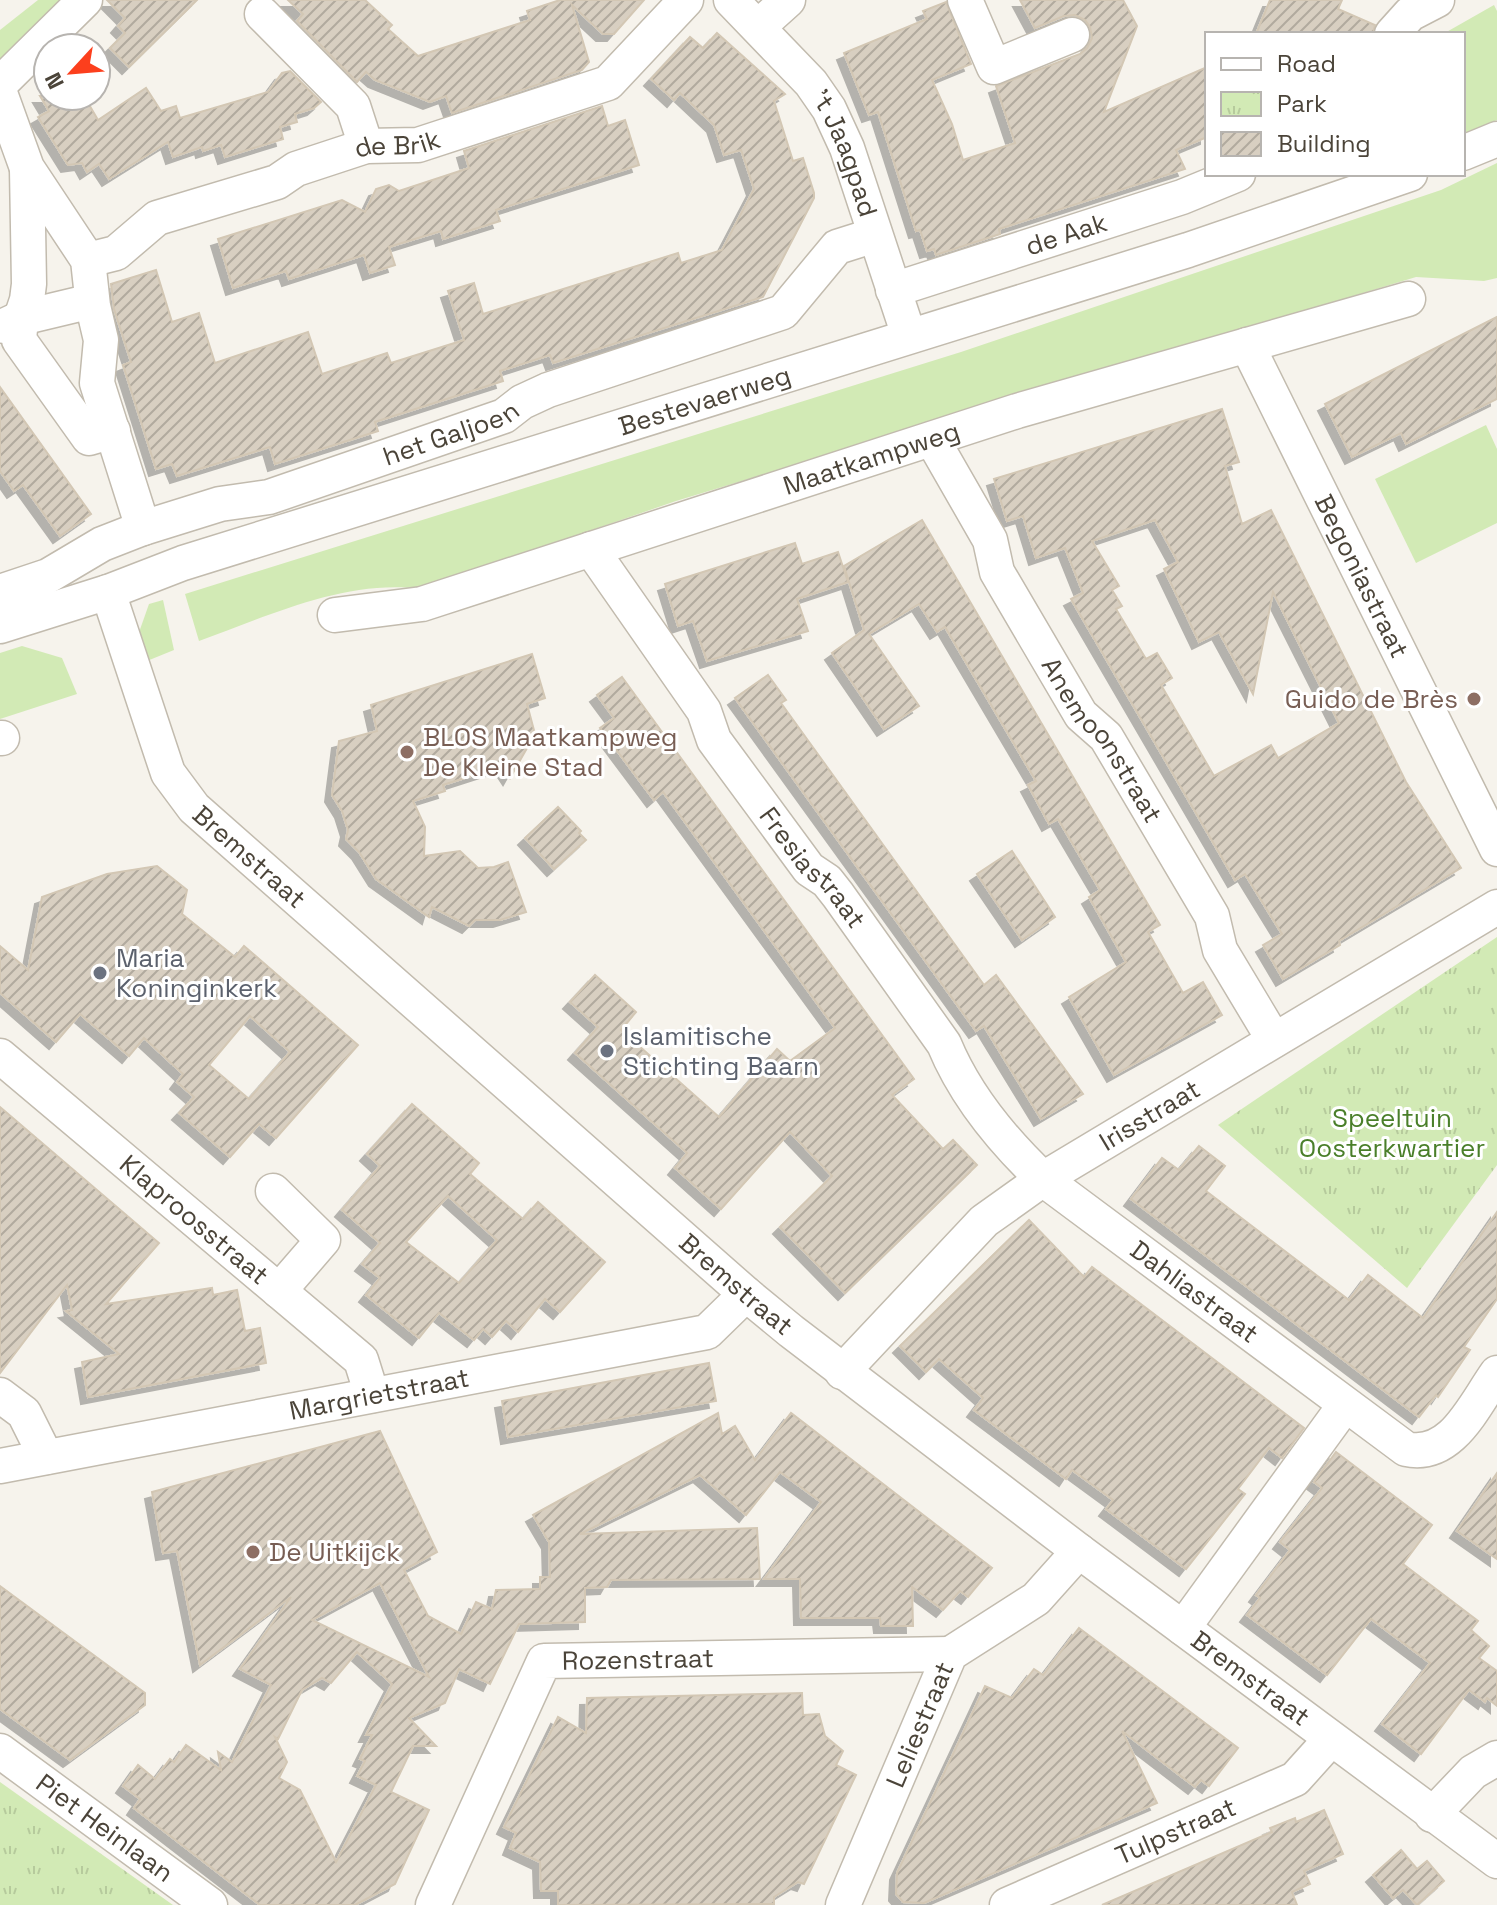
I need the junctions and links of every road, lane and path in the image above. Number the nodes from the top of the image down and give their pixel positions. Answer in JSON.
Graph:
{"nodes":[{"id":1,"x":85,"y":0,"type":"edge"},
{"id":2,"x":686,"y":0,"type":"edge"},
{"id":3,"x":731,"y":0,"type":"edge"},
{"id":4,"x":788,"y":0,"type":"edge"},
{"id":5,"x":965,"y":0,"type":"edge"},
{"id":6,"x":262,"y":14,"type":"dead end"},
{"id":7,"x":758,"y":27,"type":"junction"},
{"id":8,"x":1072,"y":35,"type":"dead end"},
{"id":9,"x":0,"y":84,"type":"edge"},
{"id":10,"x":0,"y":93,"type":"edge"},
{"id":11,"x":1497,"y":139,"type":"edge"},
{"id":12,"x":366,"y":146,"type":"junction"},
{"id":13,"x":1465,"y":152,"type":"edge"},
{"id":14,"x":27,"y":168,"type":"junction"},
{"id":15,"x":1233,"y":176,"type":"edge"},
{"id":16,"x":1404,"y":176,"type":"edge"},
{"id":17,"x":875,"y":235,"type":"junction"},
{"id":18,"x":88,"y":260,"type":"junction"},
{"id":19,"x":893,"y":290,"type":"junction"},
{"id":20,"x":1408,"y":299,"type":"dead end"},
{"id":21,"x":92,"y":301,"type":"junction"},
{"id":22,"x":10,"y":324,"type":"edge"},
{"id":23,"x":909,"y":336,"type":"junction"},
{"id":24,"x":1247,"y":345,"type":"junction"},
{"id":25,"x":113,"y":431,"type":"junction"},
{"id":26,"x":932,"y":439,"type":"junction"},
{"id":27,"x":143,"y":528,"type":"junction"},
{"id":28,"x":591,"y":549,"type":"junction"},
{"id":29,"x":0,"y":592,"type":"edge"},
{"id":30,"x":108,"y":592,"type":"junction"},
{"id":31,"x":335,"y":615,"type":"dead end"},
{"id":32,"x":0,"y":626,"type":"edge"},
{"id":33,"x":1497,"y":849,"type":"edge"},
{"id":34,"x":1497,"y":907,"type":"edge"},
{"id":35,"x":1274,"y":1040,"type":"junction"},
{"id":36,"x":0,"y":1056,"type":"edge"},
{"id":37,"x":1043,"y":1179,"type":"junction"},
{"id":38,"x":273,"y":1191,"type":"dead end"},
{"id":39,"x":279,"y":1291,"type":"junction"},
{"id":40,"x":746,"y":1294,"type":"junction"},
{"id":41,"x":842,"y":1372,"type":"junction"},
{"id":42,"x":1497,"y":1373,"type":"edge"},
{"id":43,"x":0,"y":1395,"type":"edge"},
{"id":44,"x":372,"y":1395,"type":"junction"},
{"id":45,"x":1345,"y":1405,"type":"junction"},
{"id":46,"x":46,"y":1457,"type":"junction"},
{"id":47,"x":0,"y":1466,"type":"edge"},
{"id":48,"x":1079,"y":1551,"type":"junction"},
{"id":49,"x":1183,"y":1628,"type":"junction"},
{"id":50,"x":950,"y":1654,"type":"junction"},
{"id":51,"x":1331,"y":1739,"type":"junction"},
{"id":52,"x":0,"y":1751,"type":"edge"},
{"id":53,"x":1497,"y":1758,"type":"edge"},
{"id":54,"x":1432,"y":1815,"type":"junction"},
{"id":55,"x":1497,"y":1861,"type":"edge"},
{"id":56,"x":210,"y":1905,"type":"edge"},
{"id":57,"x":433,"y":1905,"type":"edge"},
{"id":58,"x":843,"y":1905,"type":"edge"},
{"id":59,"x":1007,"y":1905,"type":"edge"}],
"edges":[{"from":1,"to":9,"type":"street"},
{"from":2,"to":12,"type":"street","name":"de Brik"},
{"from":3,"to":7,"type":"street","name":"'t Jaagpad"},
{"from":4,"to":7,"type":"street"},
{"from":5,"to":8,"type":"street"},
{"from":6,"to":12,"type":"street"},
{"from":7,"to":17,"type":"street","name":"'t Jaagpad"},
{"from":10,"to":14,"type":"street"},
{"from":11,"to":13,"type":"street"},
{"from":12,"to":18,"type":"street","name":"de Brik"},
{"from":14,"to":18,"type":"street"},
{"from":14,"to":22,"type":"street"},
{"from":15,"to":19,"type":"street","name":"de Aak"},
{"from":16,"to":23,"type":"street","name":"Bestevaerweg"},
{"from":17,"to":19,"type":"street","name":"'t Jaagpad"},
{"from":17,"to":27,"type":"street","name":"het Galjoen"},
{"from":18,"to":21,"type":"street"},
{"from":19,"to":23,"type":"street","name":"'t Jaagpad"},
{"from":20,"to":24,"type":"street","name":"Maatkampweg"},
{"from":21,"to":22,"type":"street"},
{"from":21,"to":25,"type":"street"},
{"from":22,"to":25,"type":"street"},
{"from":23,"to":30,"type":"street","name":"Bestevaerweg"},
{"from":24,"to":26,"type":"street","name":"Maatkampweg"},
{"from":24,"to":33,"type":"street","name":"Begoniastraat"},
{"from":25,"to":27,"type":"street"},
{"from":26,"to":28,"type":"street","name":"Maatkampweg"},
{"from":26,"to":35,"type":"street","name":"Anemoonstraat"},
{"from":27,"to":29,"type":"street","name":"het Galjoen"},
{"from":28,"to":31,"type":"street","name":"Maatkampweg"},
{"from":28,"to":37,"type":"street","name":"Fresiastraat"},
{"from":30,"to":32,"type":"street","name":"Bestevaerweg"},
{"from":30,"to":40,"type":"street","name":"Bremstraat"},
{"from":34,"to":35,"type":"street","name":"Irisstraat"},
{"from":35,"to":37,"type":"street","name":"Irisstraat"},
{"from":36,"to":39,"type":"street","name":"Klaproosstraat"},
{"from":37,"to":41,"type":"street","name":"Irisstraat"},
{"from":37,"to":45,"type":"street","name":"Dahliastraat"},
{"from":38,"to":39,"type":"street"},
{"from":39,"to":44,"type":"street","name":"Klaproosstraat"},
{"from":40,"to":41,"type":"street","name":"Bremstraat"},
{"from":40,"to":44,"type":"street","name":"Margrietstraat"},
{"from":41,"to":48,"type":"street","name":"Bremstraat"},
{"from":42,"to":45,"type":"street","name":"Dahliastraat"},
{"from":43,"to":46,"type":"street"},
{"from":44,"to":46,"type":"street","name":"Margrietstraat"},
{"from":45,"to":49,"type":"street"},
{"from":46,"to":47,"type":"street","name":"Margrietstraat"},
{"from":48,"to":49,"type":"street","name":"Bremstraat"},
{"from":48,"to":50,"type":"street","name":"Leliestraat"},
{"from":49,"to":51,"type":"street","name":"Bremstraat"},
{"from":50,"to":57,"type":"street","name":"Rozenstraat"},
{"from":50,"to":58,"type":"street","name":"Leliestraat"},
{"from":51,"to":54,"type":"street","name":"Bremstraat"},
{"from":51,"to":59,"type":"street","name":"Tulpstraat"},
{"from":52,"to":56,"type":"street","name":"Piet Heinlaan"},
{"from":53,"to":54,"type":"street"},
{"from":54,"to":55,"type":"street","name":"Bremstraat"}]}
